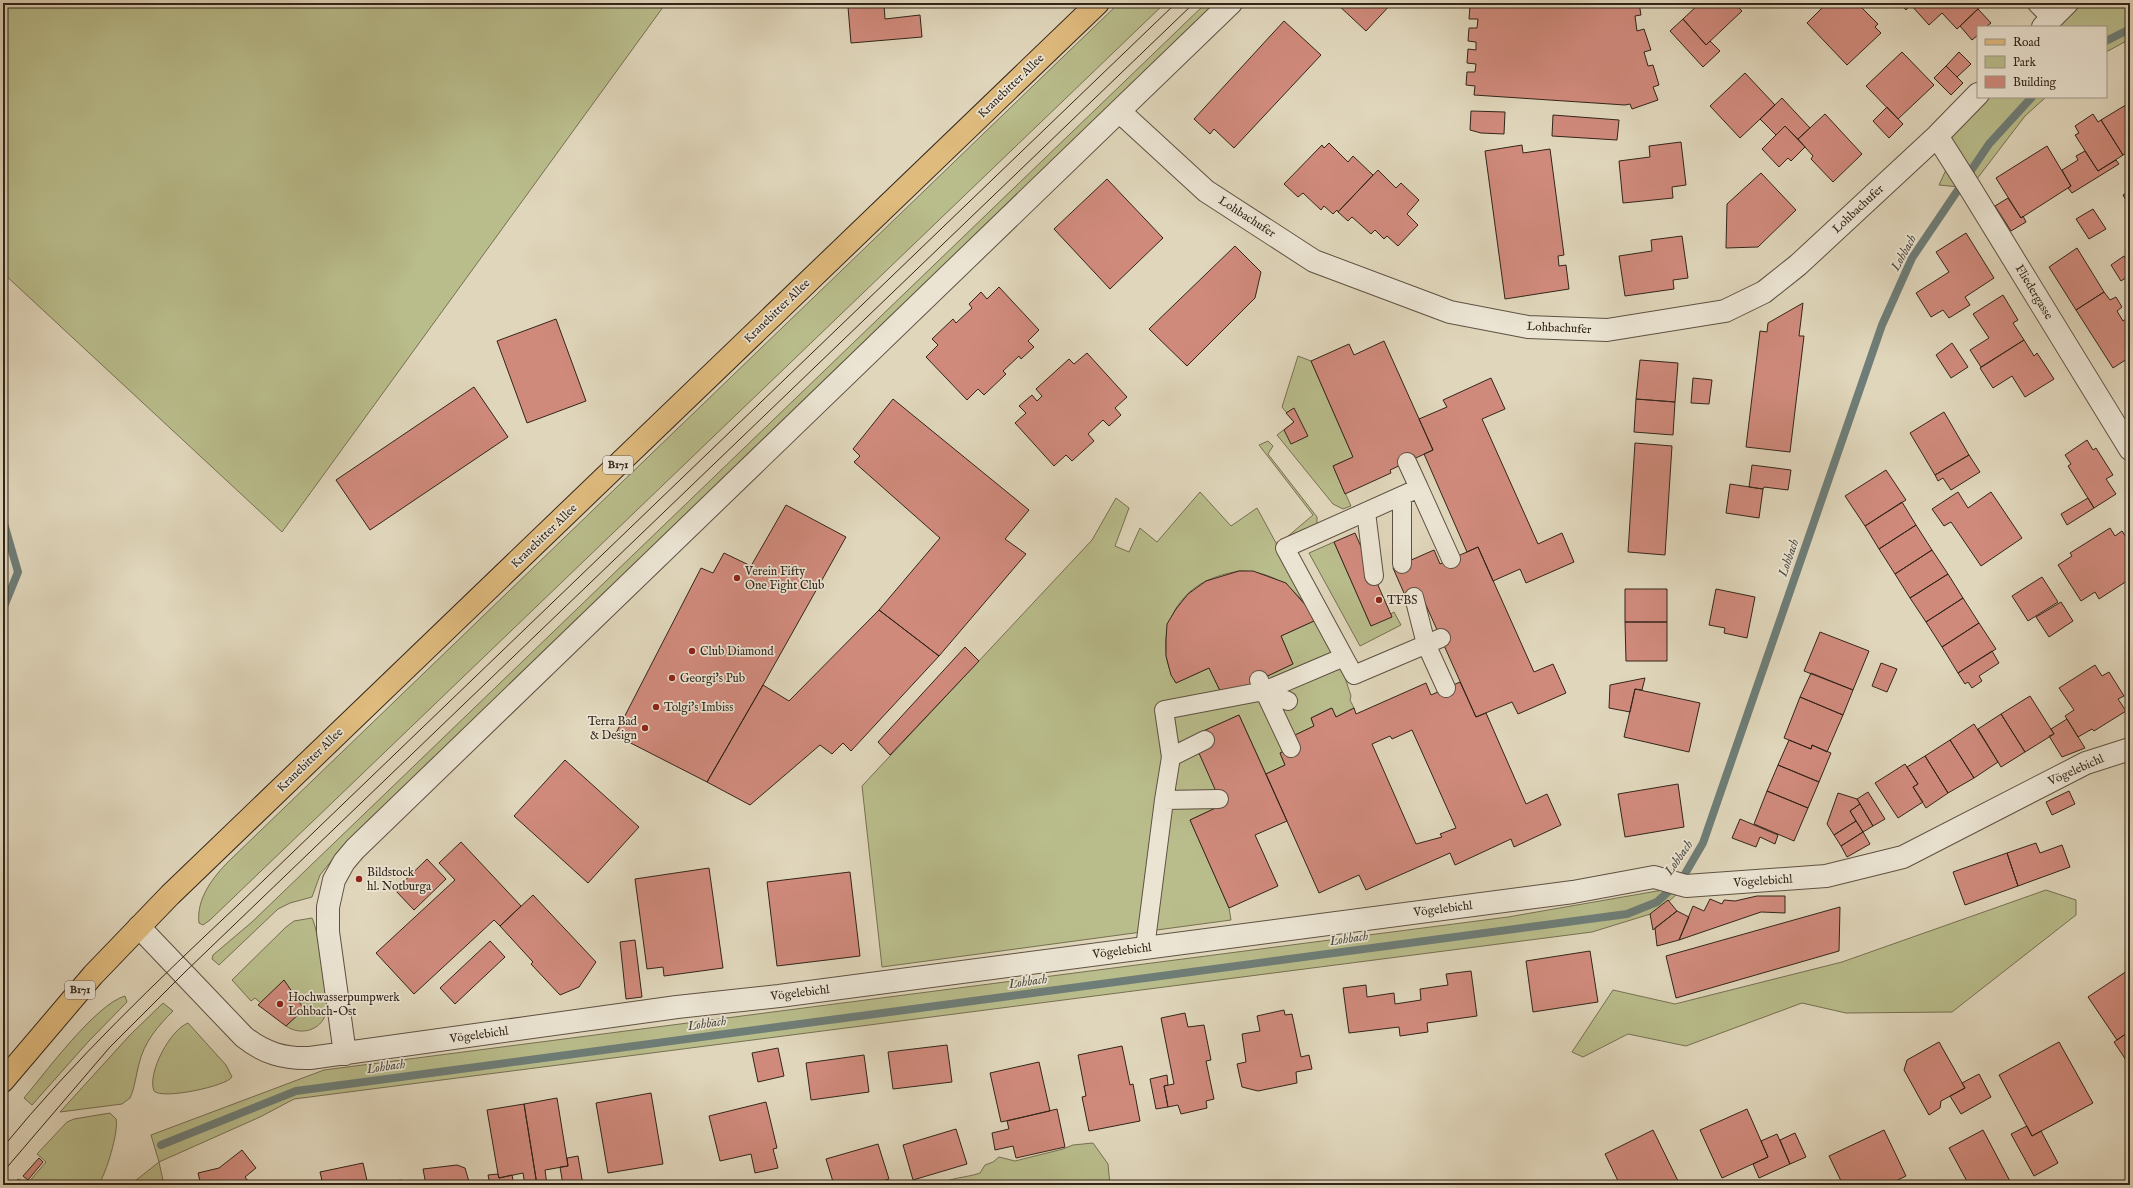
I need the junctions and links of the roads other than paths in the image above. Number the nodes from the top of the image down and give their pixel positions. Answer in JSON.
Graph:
{"nodes":[{"id":1,"x":1098,"y":3,"type":"edge"},
{"id":2,"x":1231,"y":3,"type":"edge"},
{"id":3,"x":1977,"y":95,"type":"edge"},
{"id":4,"x":1119,"y":111,"type":"junction"},
{"id":5,"x":1937,"y":136,"type":"junction"},
{"id":6,"x":2130,"y":449,"type":"edge"},
{"id":7,"x":1407,"y":462,"type":"dead end"},
{"id":8,"x":1419,"y":488,"type":"junction"},
{"id":9,"x":1402,"y":496,"type":"junction"},
{"id":10,"x":1366,"y":512,"type":"junction"},
{"id":11,"x":1451,"y":559,"type":"dead end"},
{"id":12,"x":1402,"y":564,"type":"dead end"},
{"id":13,"x":1374,"y":576,"type":"dead end"},
{"id":14,"x":1414,"y":597,"type":"dead end"},
{"id":15,"x":1434,"y":641,"type":"junction"},
{"id":16,"x":1344,"y":656,"type":"junction"},
{"id":17,"x":1261,"y":686,"type":"junction"},
{"id":18,"x":1446,"y":688,"type":"dead end"},
{"id":19,"x":1288,"y":701,"type":"dead end"},
{"id":20,"x":1205,"y":740,"type":"dead end"},
{"id":21,"x":1290,"y":748,"type":"dead end"},
{"id":22,"x":2130,"y":749,"type":"edge"},
{"id":23,"x":1171,"y":757,"type":"junction"},
{"id":24,"x":1220,"y":798,"type":"dead end"},
{"id":25,"x":1164,"y":800,"type":"junction"},
{"id":26,"x":139,"y":926,"type":"junction"},
{"id":27,"x":1145,"y":948,"type":"junction"},
{"id":28,"x":344,"y":1054,"type":"junction"},
{"id":29,"x":3,"y":1081,"type":"edge"}],
"edges":[{"from":1,"to":26,"type":"main road","name":"Kranebitter Allee","number":"B171"},
{"from":2,"to":4,"type":"street"},
{"from":3,"to":5,"type":"street","name":"Lohbachufer"},
{"from":4,"to":5,"type":"street","name":"Lohbachufer"},
{"from":4,"to":28,"type":"street"},
{"from":5,"to":6,"type":"street","name":"Fliedergasse"},
{"from":7,"to":8,"type":"street"},
{"from":8,"to":9,"type":"street"},
{"from":8,"to":11,"type":"street"},
{"from":9,"to":10,"type":"street"},
{"from":9,"to":12,"type":"street"},
{"from":10,"to":13,"type":"street"},
{"from":10,"to":16,"type":"street"},
{"from":14,"to":15,"type":"street"},
{"from":15,"to":16,"type":"street"},
{"from":15,"to":18,"type":"street"},
{"from":16,"to":17,"type":"street"},
{"from":17,"to":19,"type":"street"},
{"from":17,"to":21,"type":"street"},
{"from":17,"to":23,"type":"street"},
{"from":20,"to":23,"type":"street"},
{"from":22,"to":27,"type":"street","name":"Vögelebichl"},
{"from":23,"to":25,"type":"street"},
{"from":24,"to":25,"type":"street"},
{"from":25,"to":27,"type":"street"},
{"from":26,"to":28,"type":"street","name":"Vögelebichl"},
{"from":26,"to":29,"type":"main road","name":"Kranebitter Allee","number":"B171"},
{"from":27,"to":28,"type":"street","name":"Vögelebichl"}]}
